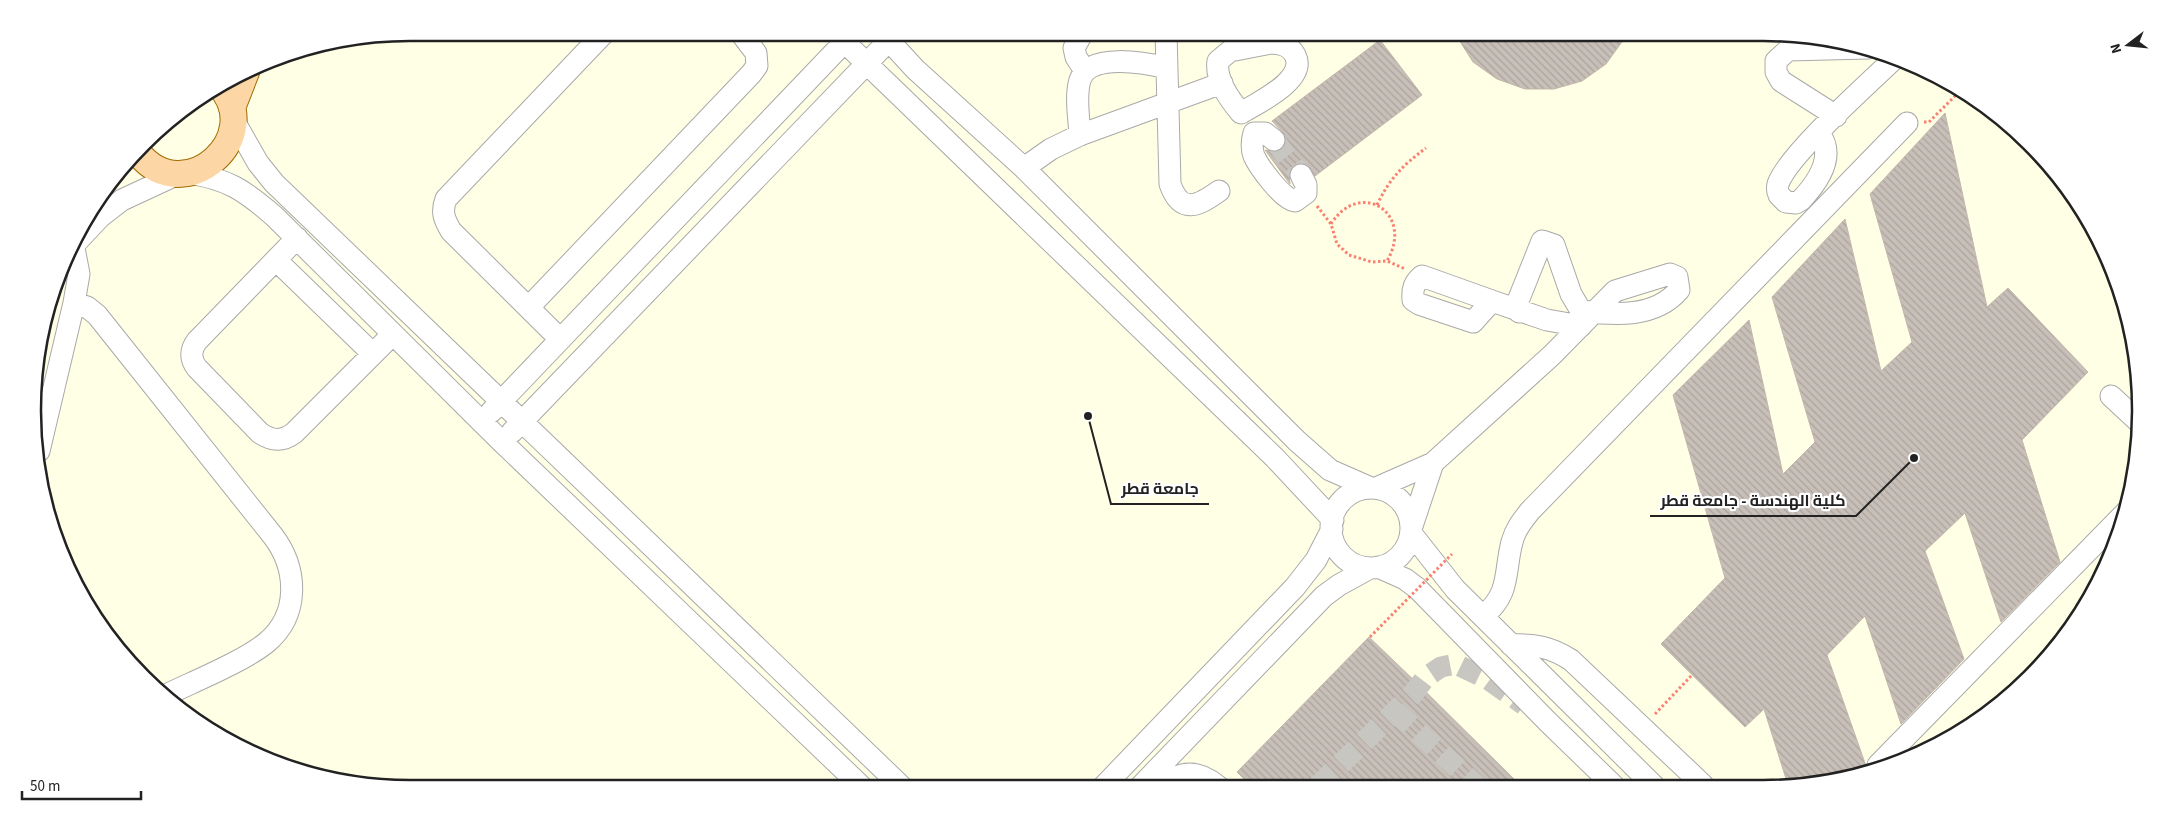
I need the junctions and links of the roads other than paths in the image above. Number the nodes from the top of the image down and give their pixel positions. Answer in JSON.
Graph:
{"nodes":[{"id":1,"x":596,"y":41,"type":"edge"},
{"id":2,"x":747,"y":41,"type":"edge"},
{"id":3,"x":839,"y":41,"type":"edge"},
{"id":4,"x":848,"y":41,"type":"edge"},
{"id":5,"x":884,"y":41,"type":"edge"},
{"id":6,"x":893,"y":41,"type":"edge"},
{"id":7,"x":1078,"y":41,"type":"edge"},
{"id":8,"x":1166,"y":41,"type":"edge"},
{"id":9,"x":1838,"y":49,"type":"edge"},
{"id":10,"x":867,"y":64,"type":"junction"},
{"id":11,"x":1889,"y":64,"type":"edge"},
{"id":12,"x":1167,"y":68,"type":"junction"},
{"id":13,"x":1085,"y":71,"type":"junction"},
{"id":14,"x":243,"y":81,"type":"edge"},
{"id":15,"x":1222,"y":83,"type":"junction"},
{"id":16,"x":223,"y":93,"type":"edge"},
{"id":17,"x":1168,"y":103,"type":"junction"},
{"id":18,"x":232,"y":113,"type":"junction"},
{"id":19,"x":1241,"y":114,"type":"junction"},
{"id":20,"x":1836,"y":116,"type":"junction"},
{"id":21,"x":1907,"y":123,"type":"road end"},
{"id":22,"x":1254,"y":132,"type":"junction"},
{"id":23,"x":1819,"y":133,"type":"dead end"},
{"id":24,"x":1080,"y":134,"type":"junction"},
{"id":25,"x":1274,"y":140,"type":"tunnel mouth"},
{"id":26,"x":142,"y":156,"type":"edge"},
{"id":27,"x":1024,"y":168,"type":"junction"},
{"id":28,"x":183,"y":174,"type":"junction"},
{"id":29,"x":1303,"y":184,"type":"road end"},
{"id":30,"x":1219,"y":191,"type":"dead end"},
{"id":31,"x":308,"y":215,"type":"junction"},
{"id":32,"x":91,"y":227,"type":"edge"},
{"id":33,"x":294,"y":235,"type":"junction"},
{"id":34,"x":75,"y":256,"type":"edge"},
{"id":35,"x":276,"y":260,"type":"junction"},
{"id":36,"x":1422,"y":276,"type":"road end"},
{"id":37,"x":74,"y":303,"type":"junction"},
{"id":38,"x":529,"y":306,"type":"junction"},
{"id":39,"x":1519,"y":312,"type":"junction"},
{"id":40,"x":1588,"y":320,"type":"junction"},
{"id":41,"x":393,"y":334,"type":"junction"},
{"id":42,"x":560,"y":339,"type":"junction"},
{"id":43,"x":373,"y":354,"type":"junction"},
{"id":44,"x":500,"y":402,"type":"junction"},
{"id":45,"x":2132,"y":404,"type":"edge"},
{"id":46,"x":2132,"y":414,"type":"edge"},
{"id":47,"x":481,"y":422,"type":"junction"},
{"id":48,"x":521,"y":422,"type":"junction"},
{"id":49,"x":42,"y":437,"type":"edge"},
{"id":50,"x":502,"y":442,"type":"junction"},
{"id":51,"x":1433,"y":463,"type":"junction"},
{"id":52,"x":1373,"y":488,"type":"junction"},
{"id":53,"x":2114,"y":524,"type":"edge"},
{"id":54,"x":1332,"y":525,"type":"junction"},
{"id":55,"x":1411,"y":531,"type":"junction"},
{"id":56,"x":1374,"y":568,"type":"junction"},
{"id":57,"x":1479,"y":612,"type":"junction"},
{"id":58,"x":1511,"y":645,"type":"junction"},
{"id":59,"x":173,"y":693,"type":"edge"},
{"id":60,"x":1884,"y":759,"type":"edge"},
{"id":61,"x":854,"y":780,"type":"edge"},
{"id":62,"x":895,"y":780,"type":"edge"},
{"id":63,"x":1110,"y":780,"type":"edge"},
{"id":64,"x":1147,"y":780,"type":"edge"},
{"id":65,"x":1169,"y":780,"type":"edge"},
{"id":66,"x":1210,"y":780,"type":"edge"},
{"id":67,"x":1608,"y":780,"type":"edge"},
{"id":68,"x":1648,"y":780,"type":"edge"},
{"id":69,"x":1697,"y":780,"type":"edge"}],
"edges":[{"from":1,"to":38,"type":"street"},
{"from":2,"to":38,"type":"street"},
{"from":3,"to":42,"type":"street"},
{"from":4,"to":10,"type":"street"},
{"from":5,"to":10,"type":"street"},
{"from":6,"to":27,"type":"street"},
{"from":7,"to":13,"type":"street"},
{"from":8,"to":12,"type":"street"},
{"from":9,"to":20,"type":"street"},
{"from":10,"to":48,"type":"street"},
{"from":10,"to":54,"type":"street"},
{"from":11,"to":20,"type":"street"},
{"from":12,"to":13,"type":"street"},
{"from":12,"to":17,"type":"street"},
{"from":13,"to":24,"type":"street"},
{"from":14,"to":18,"type":"main road"},
{"from":15,"to":17,"type":"street"},
{"from":15,"to":19,"type":"street"},
{"from":15,"to":19,"type":"street"},
{"from":16,"to":18,"type":"main road"},
{"from":17,"to":24,"type":"street"},
{"from":17,"to":30,"type":"street"},
{"from":18,"to":28,"type":"main road"},
{"from":18,"to":31,"type":"street"},
{"from":19,"to":22,"type":"street"},
{"from":20,"to":23,"type":"street"},
{"from":21,"to":57,"type":"street"},
{"from":22,"to":25,"type":"street"},
{"from":22,"to":29,"type":"street"},
{"from":24,"to":27,"type":"street"},
{"from":26,"to":28,"type":"main road"},
{"from":27,"to":52,"type":"street"},
{"from":28,"to":32,"type":"street"},
{"from":28,"to":33,"type":"street"},
{"from":31,"to":33,"type":"street"},
{"from":31,"to":44,"type":"street"},
{"from":33,"to":35,"type":"street"},
{"from":33,"to":41,"type":"street"},
{"from":34,"to":37,"type":"street"},
{"from":35,"to":43,"type":"street"},
{"from":35,"to":43,"type":"street"},
{"from":36,"to":39,"type":"street"},
{"from":37,"to":49,"type":"street"},
{"from":37,"to":59,"type":"street"},
{"from":38,"to":42,"type":"street"},
{"from":39,"to":40,"type":"street"},
{"from":39,"to":40,"type":"street"},
{"from":40,"to":51,"type":"street"},
{"from":41,"to":43,"type":"street"},
{"from":41,"to":47,"type":"street"},
{"from":42,"to":44,"type":"street"},
{"from":44,"to":47,"type":"street"},
{"from":44,"to":48,"type":"street"},
{"from":45,"to":46,"type":"street"},
{"from":47,"to":50,"type":"street"},
{"from":48,"to":50,"type":"street"},
{"from":48,"to":62,"type":"street"},
{"from":50,"to":61,"type":"street"},
{"from":51,"to":52,"type":"street"},
{"from":51,"to":55,"type":"street"},
{"from":52,"to":54,"type":"street"},
{"from":52,"to":55,"type":"street"},
{"from":53,"to":60,"type":"street"},
{"from":54,"to":56,"type":"street"},
{"from":54,"to":63,"type":"street"},
{"from":55,"to":56,"type":"street"},
{"from":55,"to":57,"type":"street"},
{"from":56,"to":64,"type":"street"},
{"from":56,"to":67,"type":"street"},
{"from":57,"to":58,"type":"street"},
{"from":58,"to":68,"type":"street"},
{"from":58,"to":69,"type":"street"},
{"from":65,"to":66,"type":"street"}]}
